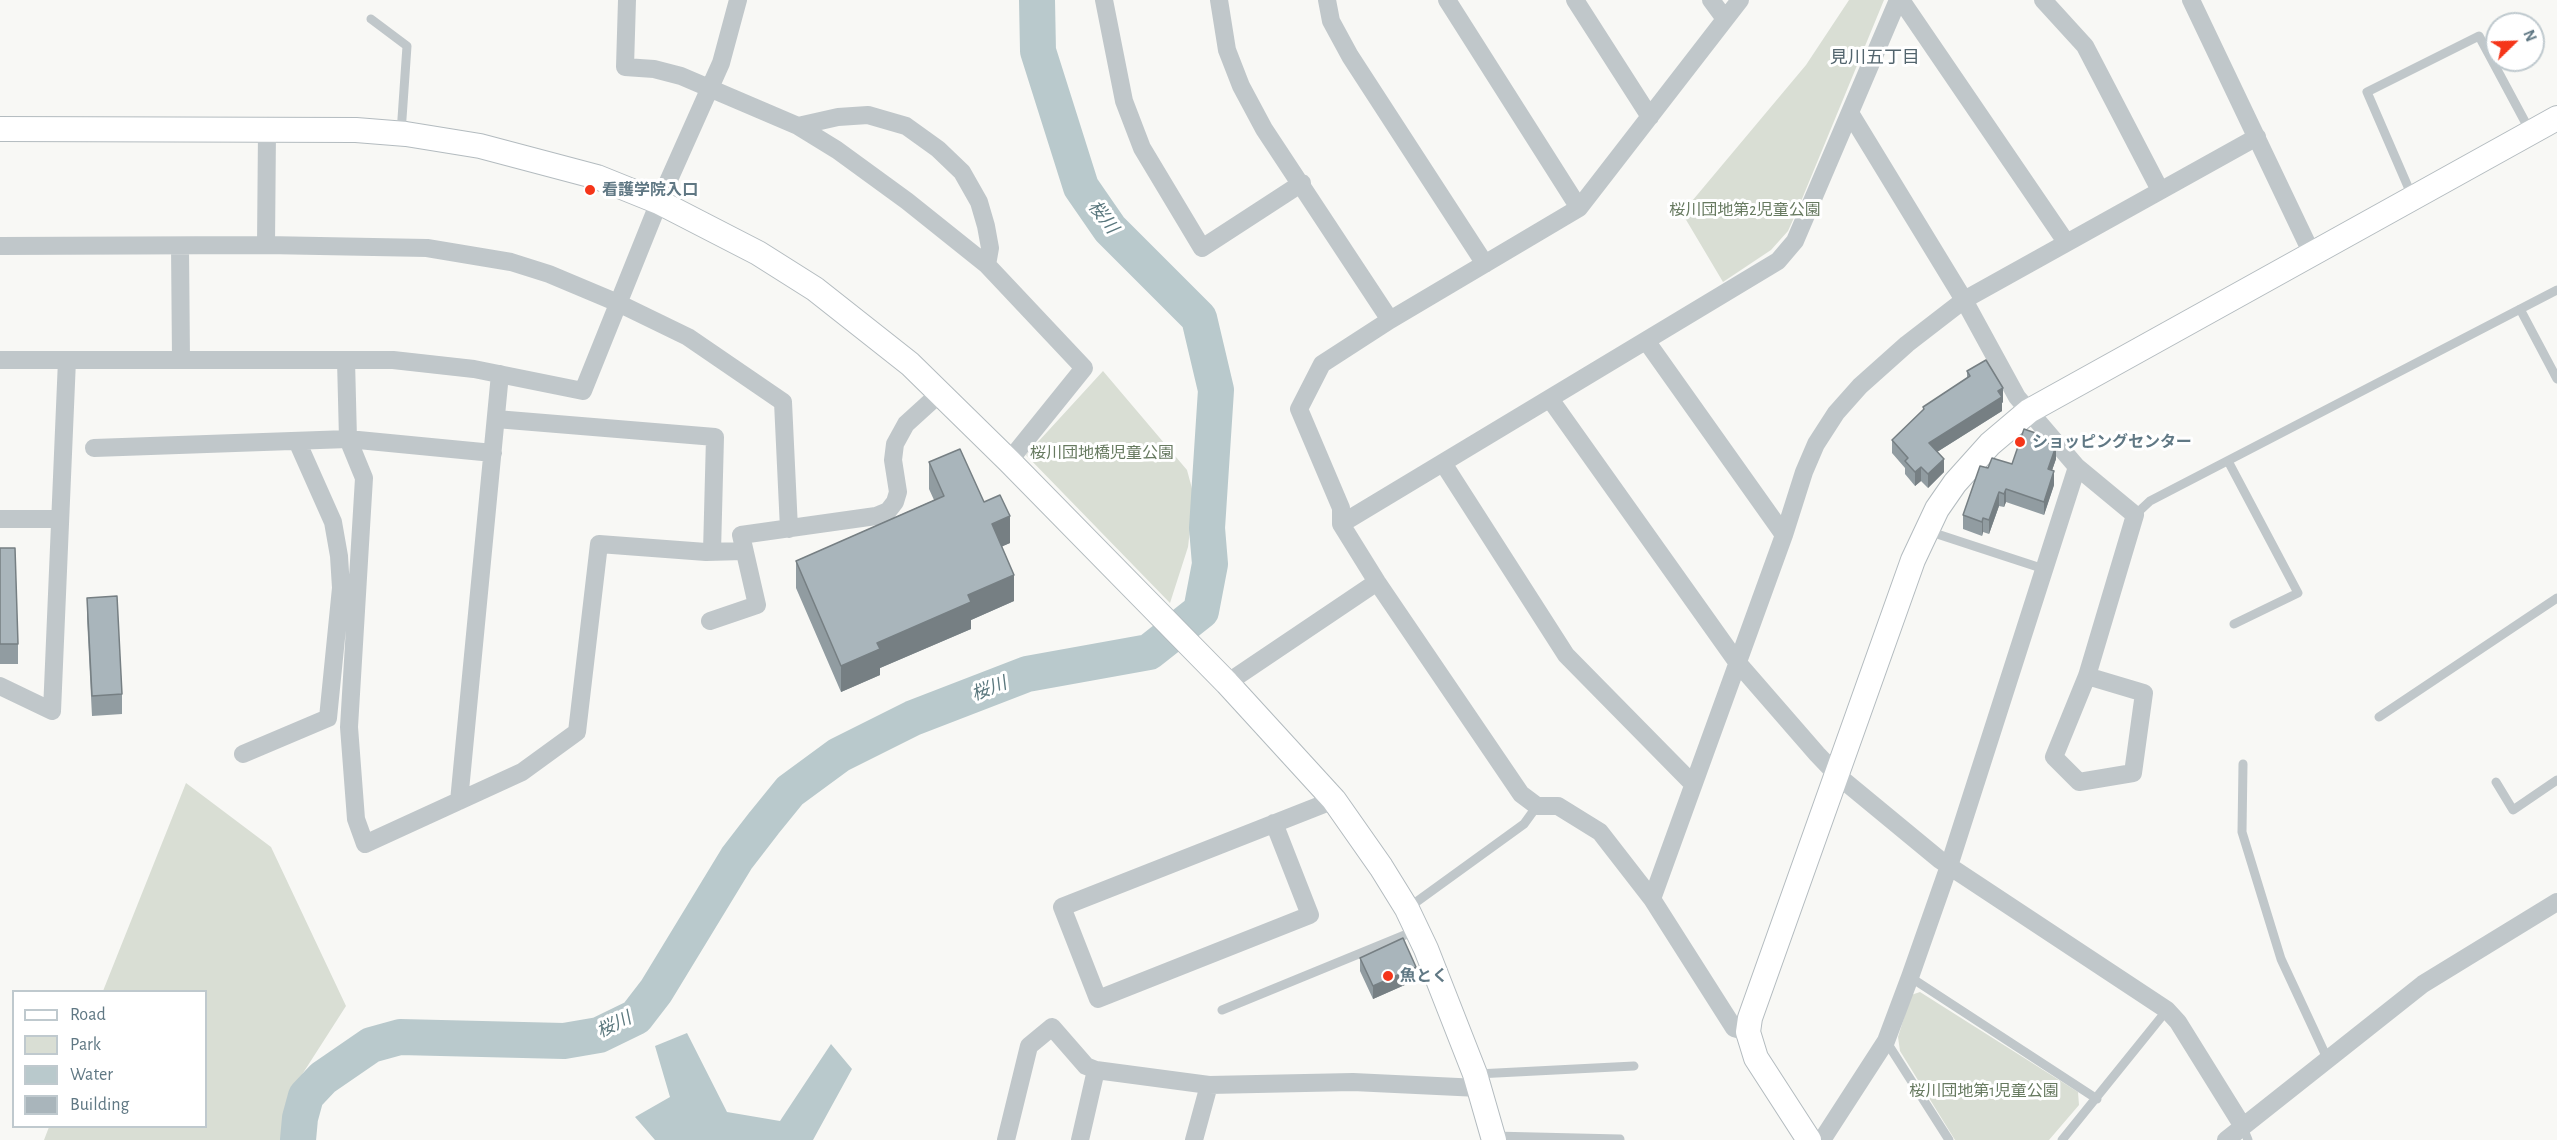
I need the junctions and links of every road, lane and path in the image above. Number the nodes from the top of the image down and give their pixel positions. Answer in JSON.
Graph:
{"nodes":[{"id":1,"x":627,"y":0,"type":"edge"},
{"id":2,"x":738,"y":0,"type":"edge"},
{"id":3,"x":1104,"y":0,"type":"edge"},
{"id":4,"x":1219,"y":0,"type":"edge"},
{"id":5,"x":1328,"y":0,"type":"edge"},
{"id":6,"x":1447,"y":0,"type":"edge"},
{"id":7,"x":1575,"y":0,"type":"edge"},
{"id":8,"x":1711,"y":0,"type":"edge"},
{"id":9,"x":1740,"y":0,"type":"edge"},
{"id":10,"x":1900,"y":0,"type":"edge"},
{"id":11,"x":2043,"y":0,"type":"edge"},
{"id":12,"x":2191,"y":0,"type":"edge"},
{"id":13,"x":371,"y":19,"type":"dead end"},
{"id":14,"x":1725,"y":19,"type":"junction"},
{"id":15,"x":710,"y":87,"type":"junction"},
{"id":16,"x":1850,"y":113,"type":"junction"},
{"id":17,"x":1650,"y":117,"type":"junction"},
{"id":18,"x":2557,"y":118,"type":"edge"},
{"id":19,"x":798,"y":126,"type":"junction"},
{"id":20,"x":0,"y":129,"type":"edge"},
{"id":21,"x":267,"y":130,"type":"junction"},
{"id":22,"x":401,"y":133,"type":"junction"},
{"id":23,"x":2530,"y":133,"type":"junction"},
{"id":24,"x":2258,"y":137,"type":"junction"},
{"id":25,"x":1302,"y":183,"type":"junction"},
{"id":26,"x":2160,"y":190,"type":"junction"},
{"id":27,"x":2413,"y":199,"type":"junction"},
{"id":28,"x":659,"y":202,"type":"junction"},
{"id":29,"x":1579,"y":208,"type":"junction"},
{"id":30,"x":2066,"y":242,"type":"junction"},
{"id":31,"x":266,"y":245,"type":"junction"},
{"id":32,"x":0,"y":246,"type":"edge"},
{"id":33,"x":180,"y":246,"type":"junction"},
{"id":34,"x":2312,"y":254,"type":"junction"},
{"id":35,"x":1485,"y":264,"type":"junction"},
{"id":36,"x":987,"y":265,"type":"junction"},
{"id":37,"x":2557,"y":290,"type":"edge"},
{"id":38,"x":1964,"y":300,"type":"junction"},
{"id":39,"x":618,"y":303,"type":"junction"},
{"id":40,"x":2520,"y":309,"type":"junction"},
{"id":41,"x":1390,"y":320,"type":"junction"},
{"id":42,"x":1647,"y":342,"type":"junction"},
{"id":43,"x":0,"y":360,"type":"edge"},
{"id":44,"x":67,"y":360,"type":"junction"},
{"id":45,"x":181,"y":360,"type":"junction"},
{"id":46,"x":346,"y":360,"type":"junction"},
{"id":47,"x":500,"y":374,"type":"junction"},
{"id":48,"x":2557,"y":379,"type":"edge"},
{"id":49,"x":939,"y":394,"type":"junction"},
{"id":50,"x":1550,"y":399,"type":"junction"},
{"id":51,"x":2029,"y":411,"type":"junction"},
{"id":52,"x":496,"y":419,"type":"junction"},
{"id":53,"x":348,"y":439,"type":"junction"},
{"id":54,"x":297,"y":441,"type":"junction"},
{"id":55,"x":94,"y":447,"type":"dead end"},
{"id":56,"x":493,"y":453,"type":"junction"},
{"id":57,"x":1009,"y":461,"type":"junction"},
{"id":58,"x":2228,"y":461,"type":"junction"},
{"id":59,"x":1443,"y":463,"type":"junction"},
{"id":60,"x":2077,"y":467,"type":"junction"},
{"id":61,"x":2135,"y":515,"type":"junction"},
{"id":62,"x":0,"y":519,"type":"edge"},
{"id":63,"x":60,"y":519,"type":"junction"},
{"id":64,"x":1341,"y":524,"type":"junction"},
{"id":65,"x":789,"y":529,"type":"junction"},
{"id":66,"x":1926,"y":531,"type":"junction"},
{"id":67,"x":1784,"y":535,"type":"junction"},
{"id":68,"x":744,"y":551,"type":"junction"},
{"id":69,"x":712,"y":552,"type":"junction"},
{"id":70,"x":2044,"y":568,"type":"junction"},
{"id":71,"x":1377,"y":582,"type":"junction"},
{"id":72,"x":2557,"y":598,"type":"edge"},
{"id":73,"x":710,"y":621,"type":"dead end"},
{"id":74,"x":2234,"y":624,"type":"dead end"},
{"id":75,"x":1737,"y":662,"type":"junction"},
{"id":76,"x":2087,"y":676,"type":"junction"},
{"id":77,"x":1227,"y":683,"type":"junction"},
{"id":78,"x":0,"y":686,"type":"edge"},
{"id":79,"x":2379,"y":717,"type":"dead end"},
{"id":80,"x":243,"y":754,"type":"dead end"},
{"id":81,"x":2243,"y":764,"type":"dead end"},
{"id":82,"x":1837,"y":775,"type":"junction"},
{"id":83,"x":2557,"y":780,"type":"edge"},
{"id":84,"x":2496,"y":782,"type":"dead end"},
{"id":85,"x":1693,"y":784,"type":"junction"},
{"id":86,"x":1334,"y":800,"type":"junction"},
{"id":87,"x":459,"y":801,"type":"junction"},
{"id":88,"x":1537,"y":806,"type":"junction"},
{"id":89,"x":1274,"y":824,"type":"junction"},
{"id":90,"x":1949,"y":866,"type":"junction"},
{"id":91,"x":1652,"y":899,"type":"junction"},
{"id":92,"x":2557,"y":902,"type":"edge"},
{"id":93,"x":1412,"y":920,"type":"junction"},
{"id":94,"x":1910,"y":977,"type":"junction"},
{"id":95,"x":1221,"y":1010,"type":"dead end"},
{"id":96,"x":2167,"y":1010,"type":"junction"},
{"id":97,"x":1748,"y":1032,"type":"junction"},
{"id":98,"x":1886,"y":1041,"type":"junction"},
{"id":99,"x":2326,"y":1058,"type":"junction"},
{"id":100,"x":1634,"y":1066,"type":"dead end"},
{"id":101,"x":1096,"y":1070,"type":"junction"},
{"id":102,"x":1477,"y":1081,"type":"junction"},
{"id":103,"x":1209,"y":1085,"type":"junction"},
{"id":104,"x":2097,"y":1099,"type":"junction"},
{"id":105,"x":2245,"y":1133,"type":"edge"},
{"id":106,"x":1493,"y":1139,"type":"edge"},
{"id":107,"x":1620,"y":1139,"type":"edge"},
{"id":108,"x":1006,"y":1140,"type":"edge"},
{"id":109,"x":1080,"y":1140,"type":"edge"},
{"id":110,"x":1194,"y":1140,"type":"edge"},
{"id":111,"x":1809,"y":1140,"type":"edge"},
{"id":112,"x":1822,"y":1140,"type":"edge"},
{"id":113,"x":1949,"y":1140,"type":"edge"},
{"id":114,"x":2062,"y":1140,"type":"edge"},
{"id":115,"x":2226,"y":1140,"type":"edge"}],
"edges":[{"from":1,"to":15,"type":"street"},
{"from":2,"to":15,"type":"street"},
{"from":3,"to":25,"type":"street"},
{"from":4,"to":25,"type":"street"},
{"from":5,"to":35,"type":"street"},
{"from":6,"to":29,"type":"street"},
{"from":7,"to":17,"type":"street"},
{"from":8,"to":14,"type":"street"},
{"from":9,"to":14,"type":"street"},
{"from":10,"to":16,"type":"street"},
{"from":10,"to":30,"type":"street"},
{"from":11,"to":26,"type":"street"},
{"from":12,"to":24,"type":"street"},
{"from":13,"to":22,"type":"lane"},
{"from":14,"to":17,"type":"street"},
{"from":15,"to":19,"type":"street"},
{"from":15,"to":28,"type":"street"},
{"from":16,"to":38,"type":"street"},
{"from":16,"to":42,"type":"street"},
{"from":17,"to":29,"type":"street"},
{"from":18,"to":23,"type":"street"},
{"from":19,"to":36,"type":"street"},
{"from":19,"to":36,"type":"street"},
{"from":20,"to":21,"type":"street"},
{"from":21,"to":22,"type":"street"},
{"from":21,"to":31,"type":"street"},
{"from":22,"to":28,"type":"street"},
{"from":23,"to":27,"type":"street"},
{"from":23,"to":27,"type":"lane"},
{"from":24,"to":26,"type":"street"},
{"from":24,"to":34,"type":"street"},
{"from":25,"to":41,"type":"street"},
{"from":26,"to":30,"type":"street"},
{"from":27,"to":34,"type":"street"},
{"from":28,"to":39,"type":"street"},
{"from":28,"to":49,"type":"street"},
{"from":29,"to":35,"type":"street"},
{"from":30,"to":38,"type":"street"},
{"from":31,"to":33,"type":"street"},
{"from":31,"to":39,"type":"street"},
{"from":32,"to":33,"type":"street"},
{"from":33,"to":45,"type":"street"},
{"from":34,"to":51,"type":"street"},
{"from":35,"to":41,"type":"street"},
{"from":36,"to":57,"type":"street"},
{"from":37,"to":40,"type":"lane"},
{"from":38,"to":51,"type":"street"},
{"from":38,"to":67,"type":"street"},
{"from":39,"to":47,"type":"street"},
{"from":39,"to":65,"type":"street"},
{"from":40,"to":48,"type":"lane"},
{"from":40,"to":58,"type":"lane"},
{"from":41,"to":64,"type":"street"},
{"from":42,"to":50,"type":"street"},
{"from":42,"to":67,"type":"street"},
{"from":43,"to":44,"type":"street"},
{"from":44,"to":45,"type":"street"},
{"from":44,"to":63,"type":"street"},
{"from":45,"to":46,"type":"street"},
{"from":46,"to":47,"type":"street"},
{"from":46,"to":53,"type":"street"},
{"from":47,"to":52,"type":"street"},
{"from":49,"to":57,"type":"street"},
{"from":49,"to":65,"type":"street"},
{"from":50,"to":59,"type":"street"},
{"from":50,"to":75,"type":"street"},
{"from":51,"to":60,"type":"street"},
{"from":51,"to":66,"type":"street"},
{"from":52,"to":56,"type":"street"},
{"from":52,"to":69,"type":"street"},
{"from":53,"to":54,"type":"street"},
{"from":53,"to":56,"type":"street"},
{"from":53,"to":87,"type":"street"},
{"from":54,"to":55,"type":"street"},
{"from":54,"to":80,"type":"street"},
{"from":56,"to":87,"type":"street"},
{"from":57,"to":77,"type":"street"},
{"from":58,"to":61,"type":"lane"},
{"from":58,"to":74,"type":"lane"},
{"from":59,"to":64,"type":"street"},
{"from":59,"to":85,"type":"street"},
{"from":60,"to":61,"type":"street"},
{"from":60,"to":70,"type":"street"},
{"from":61,"to":76,"type":"street"},
{"from":62,"to":63,"type":"street"},
{"from":63,"to":78,"type":"street"},
{"from":64,"to":71,"type":"street"},
{"from":65,"to":68,"type":"street"},
{"from":66,"to":70,"type":"lane"},
{"from":66,"to":82,"type":"street"},
{"from":67,"to":75,"type":"street"},
{"from":68,"to":69,"type":"street"},
{"from":68,"to":73,"type":"street"},
{"from":69,"to":87,"type":"street"},
{"from":70,"to":90,"type":"street"},
{"from":71,"to":77,"type":"street"},
{"from":71,"to":88,"type":"street"},
{"from":72,"to":79,"type":"lane"},
{"from":75,"to":82,"type":"street"},
{"from":75,"to":85,"type":"street"},
{"from":76,"to":76,"type":"street"},
{"from":77,"to":86,"type":"street"},
{"from":81,"to":99,"type":"lane"},
{"from":82,"to":90,"type":"street"},
{"from":82,"to":97,"type":"street"},
{"from":83,"to":84,"type":"lane"},
{"from":85,"to":91,"type":"street"},
{"from":86,"to":89,"type":"street"},
{"from":86,"to":93,"type":"street"},
{"from":88,"to":91,"type":"street"},
{"from":88,"to":93,"type":"lane"},
{"from":89,"to":89,"type":"street"},
{"from":90,"to":94,"type":"street"},
{"from":90,"to":96,"type":"street"},
{"from":91,"to":97,"type":"street"},
{"from":92,"to":99,"type":"street"},
{"from":93,"to":95,"type":"lane"},
{"from":93,"to":102,"type":"street"},
{"from":94,"to":98,"type":"street"},
{"from":94,"to":104,"type":"lane"},
{"from":96,"to":104,"type":"lane"},
{"from":96,"to":105,"type":"street"},
{"from":97,"to":111,"type":"street"},
{"from":98,"to":112,"type":"street"},
{"from":98,"to":113,"type":"lane"},
{"from":99,"to":105,"type":"street"},
{"from":100,"to":102,"type":"lane"},
{"from":101,"to":103,"type":"street"},
{"from":101,"to":108,"type":"street"},
{"from":101,"to":109,"type":"street"},
{"from":102,"to":103,"type":"street"},
{"from":102,"to":106,"type":"street"},
{"from":103,"to":110,"type":"street"},
{"from":104,"to":114,"type":"lane"},
{"from":105,"to":115,"type":"street"},
{"from":106,"to":107,"type":"lane"}]}
